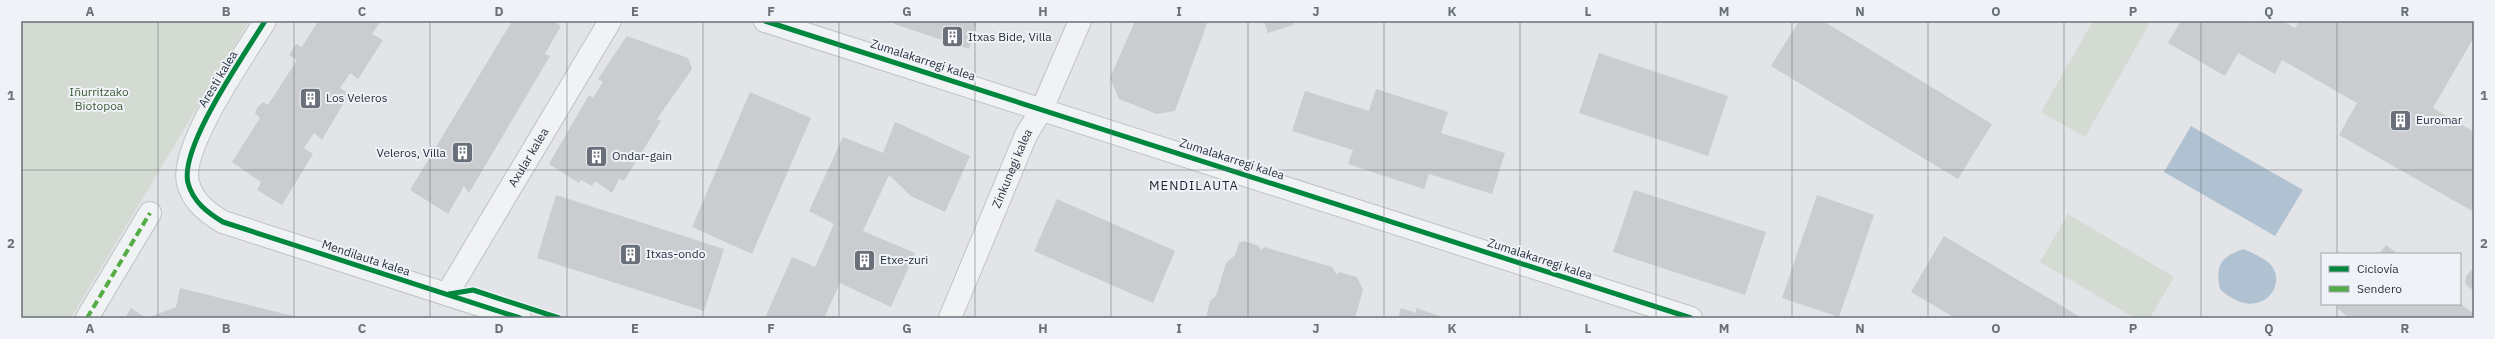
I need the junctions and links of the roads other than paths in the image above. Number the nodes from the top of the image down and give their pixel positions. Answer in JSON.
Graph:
{"nodes":[{"id":1,"x":265,"y":21,"type":"edge"},
{"id":2,"x":610,"y":21,"type":"edge"},
{"id":3,"x":765,"y":21,"type":"edge"},
{"id":4,"x":1080,"y":21,"type":"edge"},
{"id":5,"x":1042,"y":109,"type":"junction"},
{"id":6,"x":150,"y":213,"type":"dead end"},
{"id":7,"x":208,"y":213,"type":"joint"},
{"id":8,"x":446,"y":294,"type":"junction"},
{"id":9,"x":87,"y":318,"type":"edge"},
{"id":10,"x":520,"y":318,"type":"edge"},
{"id":11,"x":950,"y":318,"type":"edge"},
{"id":12,"x":1691,"y":318,"type":"edge"}],
"edges":[{"from":1,"to":7,"type":"street","name":"Aresti kalea"},
{"from":2,"to":8,"type":"street","name":"Axular kalea"},
{"from":3,"to":5,"type":"street","name":"Zumalakarregi kalea"},
{"from":4,"to":5,"type":"street","name":"Zinkunegi kalea"},
{"from":5,"to":11,"type":"street","name":"Zinkunegi kalea"},
{"from":5,"to":12,"type":"street","name":"Zumalakarregi kalea"},
{"from":6,"to":9,"type":"street"},
{"from":7,"to":8,"type":"street","name":"Mendilauta kalea"},
{"from":8,"to":10,"type":"street","name":"Mendilauta kalea"}]}
